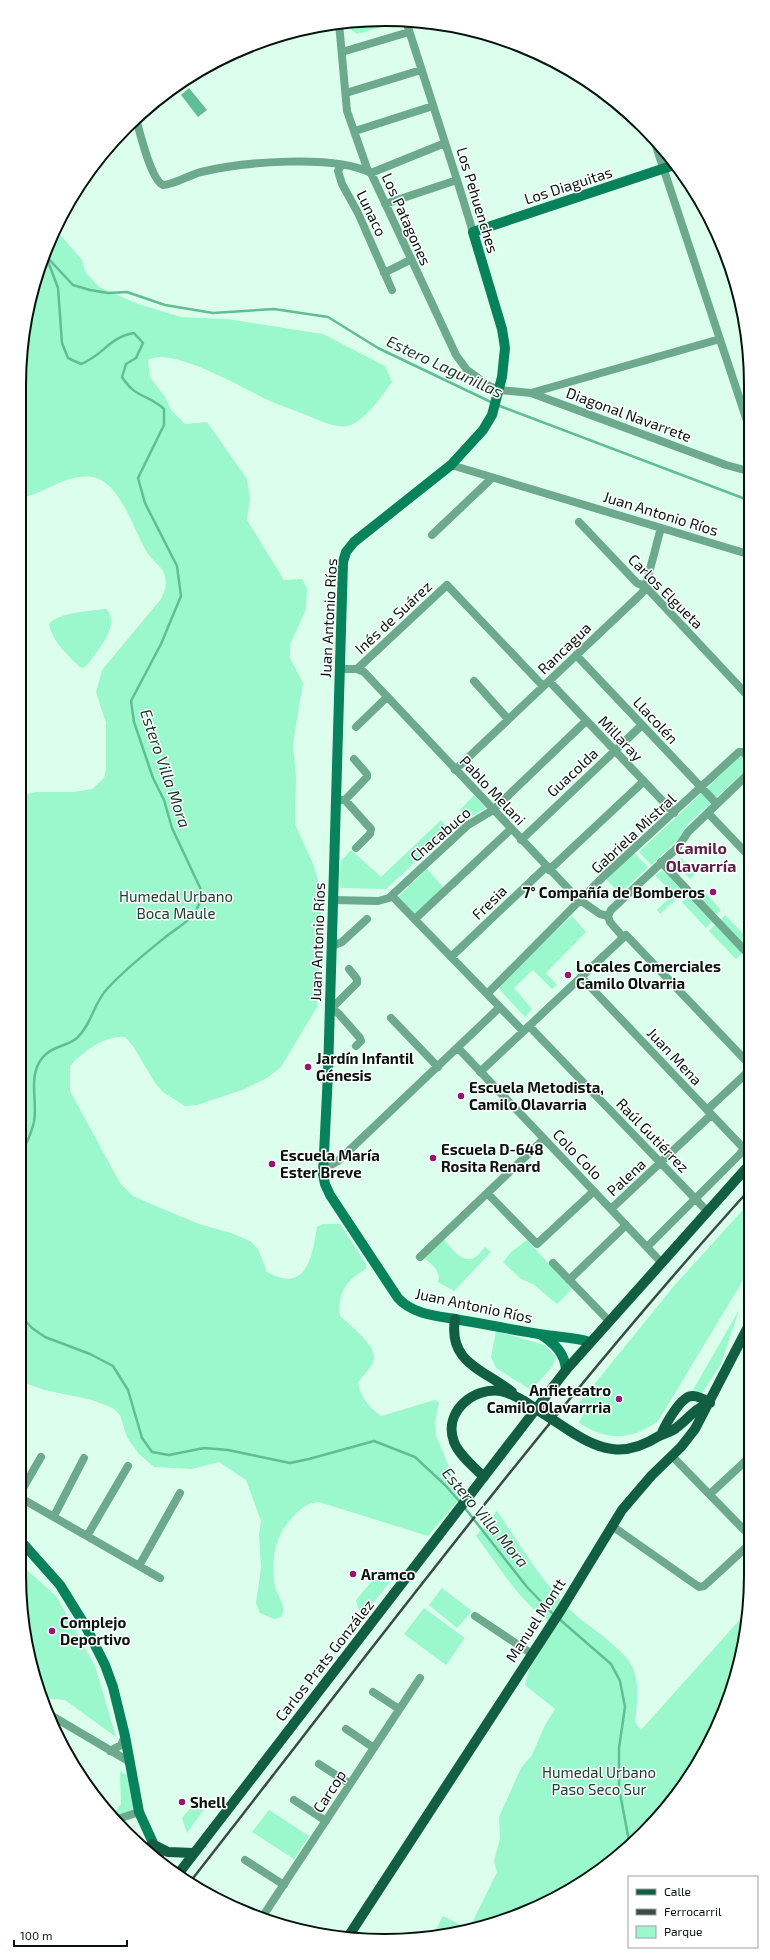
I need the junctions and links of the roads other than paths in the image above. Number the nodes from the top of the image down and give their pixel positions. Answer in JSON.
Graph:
{"nodes":[{"id":1,"x":408,"y":27,"type":"edge"},
{"id":2,"x":340,"y":29,"type":"edge"},
{"id":3,"x":409,"y":32,"type":"junction"},
{"id":4,"x":342,"y":52,"type":"junction"},
{"id":5,"x":421,"y":70,"type":"junction"},
{"id":6,"x":346,"y":93,"type":"junction"},
{"id":7,"x":433,"y":106,"type":"junction"},
{"id":8,"x":138,"y":125,"type":"edge"},
{"id":9,"x":355,"y":131,"type":"junction"},
{"id":10,"x":445,"y":143,"type":"junction"},
{"id":11,"x":657,"y":150,"type":"edge"},
{"id":12,"x":341,"y":165,"type":"junction"},
{"id":13,"x":670,"y":166,"type":"edge"},
{"id":14,"x":663,"y":169,"type":"junction"},
{"id":15,"x":369,"y":172,"type":"junction"},
{"id":16,"x":457,"y":180,"type":"junction"},
{"id":17,"x":385,"y":204,"type":"junction"},
{"id":18,"x":473,"y":232,"type":"junction"},
{"id":19,"x":410,"y":260,"type":"junction"},
{"id":20,"x":384,"y":273,"type":"junction"},
{"id":21,"x":392,"y":290,"type":"dead end"},
{"id":22,"x":720,"y":339,"type":"junction"},
{"id":23,"x":531,"y":393,"type":"junction"},
{"id":24,"x":498,"y":395,"type":"junction"},
{"id":25,"x":744,"y":412,"type":"edge"},
{"id":26,"x":451,"y":465,"type":"junction"},
{"id":27,"x":744,"y":470,"type":"edge"},
{"id":28,"x":492,"y":478,"type":"junction"},
{"id":29,"x":579,"y":522,"type":"dead end"},
{"id":30,"x":661,"y":528,"type":"junction"},
{"id":31,"x":432,"y":535,"type":"dead end"},
{"id":32,"x":744,"y":553,"type":"edge"},
{"id":33,"x":447,"y":585,"type":"joint"},
{"id":34,"x":646,"y":587,"type":"junction"},
{"id":35,"x":576,"y":656,"type":"junction"},
{"id":36,"x":340,"y":669,"type":"junction"},
{"id":37,"x":357,"y":669,"type":"junction"},
{"id":38,"x":474,"y":682,"type":"dead end"},
{"id":39,"x":546,"y":684,"type":"junction"},
{"id":40,"x":744,"y":692,"type":"edge"},
{"id":41,"x":387,"y":697,"type":"junction"},
{"id":42,"x":508,"y":719,"type":"junction"},
{"id":43,"x":586,"y":721,"type":"junction"},
{"id":44,"x":642,"y":725,"type":"junction"},
{"id":45,"x":356,"y":727,"type":"dead end"},
{"id":46,"x":615,"y":751,"type":"junction"},
{"id":47,"x":744,"y":753,"type":"edge"},
{"id":48,"x":354,"y":758,"type":"dead end"},
{"id":49,"x":455,"y":770,"type":"junction"},
{"id":50,"x":744,"y":778,"type":"edge"},
{"id":51,"x":644,"y":782,"type":"junction"},
{"id":52,"x":701,"y":788,"type":"junction"},
{"id":53,"x":340,"y":800,"type":"junction"},
{"id":54,"x":717,"y":804,"type":"junction"},
{"id":55,"x":493,"y":810,"type":"junction"},
{"id":56,"x":674,"y":813,"type":"junction"},
{"id":57,"x":708,"y":813,"type":"junction"},
{"id":58,"x":510,"y":829,"type":"junction"},
{"id":59,"x":520,"y":840,"type":"junction"},
{"id":60,"x":356,"y":848,"type":"dead end"},
{"id":61,"x":744,"y":851,"type":"edge"},
{"id":62,"x":661,"y":862,"type":"junction"},
{"id":63,"x":548,"y":868,"type":"junction"},
{"id":64,"x":392,"y":896,"type":"junction"},
{"id":65,"x":333,"y":900,"type":"junction"},
{"id":66,"x":580,"y":901,"type":"junction"},
{"id":67,"x":608,"y":916,"type":"junction"},
{"id":68,"x":367,"y":919,"type":"dead end"},
{"id":69,"x":415,"y":919,"type":"junction"},
{"id":70,"x":624,"y":936,"type":"junction"},
{"id":71,"x":332,"y":946,"type":"junction"},
{"id":72,"x":744,"y":950,"type":"edge"},
{"id":73,"x":451,"y":957,"type":"junction"},
{"id":74,"x":349,"y":969,"type":"dead end"},
{"id":75,"x":581,"y":977,"type":"junction"},
{"id":76,"x":486,"y":994,"type":"junction"},
{"id":77,"x":330,"y":1007,"type":"junction"},
{"id":78,"x":500,"y":1007,"type":"junction"},
{"id":79,"x":391,"y":1018,"type":"dead end"},
{"id":80,"x":526,"y":1028,"type":"junction"},
{"id":81,"x":356,"y":1046,"type":"dead end"},
{"id":82,"x":458,"y":1048,"type":"junction"},
{"id":83,"x":744,"y":1059,"type":"edge"},
{"id":84,"x":438,"y":1067,"type":"junction"},
{"id":85,"x":480,"y":1072,"type":"junction"},
{"id":86,"x":744,"y":1076,"type":"edge"},
{"id":87,"x":709,"y":1113,"type":"junction"},
{"id":88,"x":544,"y":1139,"type":"junction"},
{"id":89,"x":744,"y":1149,"type":"joint"},
{"id":90,"x":660,"y":1163,"type":"junction"},
{"id":91,"x":324,"y":1168,"type":"junction"},
{"id":92,"x":744,"y":1171,"type":"edge"},
{"id":93,"x":594,"y":1191,"type":"junction"},
{"id":94,"x":487,"y":1193,"type":"junction"},
{"id":95,"x":695,"y":1199,"type":"junction"},
{"id":96,"x":611,"y":1209,"type":"junction"},
{"id":97,"x":707,"y":1211,"type":"junction"},
{"id":98,"x":626,"y":1225,"type":"junction"},
{"id":99,"x":647,"y":1246,"type":"junction"},
{"id":100,"x":420,"y":1257,"type":"dead end"},
{"id":101,"x":661,"y":1262,"type":"junction"},
{"id":102,"x":553,"y":1263,"type":"dead end"},
{"id":103,"x":569,"y":1280,"type":"junction"},
{"id":104,"x":455,"y":1319,"type":"junction"},
{"id":105,"x":609,"y":1322,"type":"junction"},
{"id":106,"x":540,"y":1334,"type":"junction"},
{"id":107,"x":744,"y":1335,"type":"edge"},
{"id":108,"x":590,"y":1342,"type":"junction"},
{"id":109,"x":566,"y":1370,"type":"junction"},
{"id":110,"x":521,"y":1399,"type":"junction"},
{"id":111,"x":710,"y":1403,"type":"junction"},
{"id":112,"x":661,"y":1435,"type":"junction"},
{"id":113,"x":672,"y":1456,"type":"junction"},
{"id":114,"x":41,"y":1457,"type":"dead end"},
{"id":115,"x":84,"y":1458,"type":"dead end"},
{"id":116,"x":744,"y":1462,"type":"edge"},
{"id":117,"x":128,"y":1466,"type":"dead end"},
{"id":118,"x":484,"y":1477,"type":"junction"},
{"id":119,"x":26,"y":1484,"type":"edge"},
{"id":120,"x":180,"y":1493,"type":"dead end"},
{"id":121,"x":710,"y":1494,"type":"junction"},
{"id":122,"x":26,"y":1500,"type":"edge"},
{"id":123,"x":54,"y":1516,"type":"junction"},
{"id":124,"x":612,"y":1526,"type":"junction"},
{"id":125,"x":744,"y":1530,"type":"edge"},
{"id":126,"x":87,"y":1536,"type":"junction"},
{"id":127,"x":26,"y":1547,"type":"edge"},
{"id":128,"x":744,"y":1549,"type":"edge"},
{"id":129,"x":139,"y":1566,"type":"junction"},
{"id":130,"x":160,"y":1578,"type":"dead end"},
{"id":131,"x":475,"y":1616,"type":"dead end"},
{"id":132,"x":532,"y":1654,"type":"junction"},
{"id":133,"x":420,"y":1678,"type":"dead end"},
{"id":134,"x":373,"y":1692,"type":"dead end"},
{"id":135,"x":400,"y":1709,"type":"junction"},
{"id":136,"x":56,"y":1718,"type":"edge"},
{"id":137,"x":346,"y":1729,"type":"dead end"},
{"id":138,"x":125,"y":1736,"type":"junction"},
{"id":139,"x":374,"y":1748,"type":"junction"},
{"id":140,"x":110,"y":1751,"type":"junction"},
{"id":141,"x":130,"y":1762,"type":"junction"},
{"id":142,"x":319,"y":1764,"type":"dead end"},
{"id":143,"x":350,"y":1784,"type":"junction"},
{"id":144,"x":294,"y":1800,"type":"dead end"},
{"id":145,"x":139,"y":1812,"type":"junction"},
{"id":146,"x":121,"y":1818,"type":"edge"},
{"id":147,"x":326,"y":1821,"type":"junction"},
{"id":148,"x":152,"y":1844,"type":"junction"},
{"id":149,"x":157,"y":1852,"type":"edge"},
{"id":150,"x":194,"y":1853,"type":"junction"},
{"id":151,"x":244,"y":1860,"type":"dead end"},
{"id":152,"x":181,"y":1870,"type":"edge"},
{"id":153,"x":284,"y":1885,"type":"junction"},
{"id":154,"x":265,"y":1913,"type":"edge"},
{"id":155,"x":352,"y":1932,"type":"edge"}],
"edges":[{"from":1,"to":3,"type":"street","name":"Los Pehuenches"},
{"from":2,"to":4,"type":"street"},
{"from":3,"to":4,"type":"street"},
{"from":3,"to":5,"type":"street","name":"Los Pehuenches"},
{"from":4,"to":6,"type":"street"},
{"from":5,"to":6,"type":"street"},
{"from":5,"to":7,"type":"street","name":"Los Pehuenches"},
{"from":6,"to":9,"type":"street"},
{"from":7,"to":9,"type":"street"},
{"from":7,"to":10,"type":"street","name":"Los Pehuenches"},
{"from":8,"to":12,"type":"street","name":"Los Patagones"},
{"from":9,"to":15,"type":"street"},
{"from":10,"to":15,"type":"street"},
{"from":10,"to":16,"type":"street","name":"Los Pehuenches"},
{"from":11,"to":14,"type":"street"},
{"from":12,"to":15,"type":"street","name":"Los Patagones"},
{"from":12,"to":20,"type":"street","name":"Lunaco"},
{"from":13,"to":14,"type":"street","name":"Los Diaguitas"},
{"from":14,"to":18,"type":"street","name":"Los Diaguitas"},
{"from":14,"to":22,"type":"street"},
{"from":15,"to":17,"type":"street","name":"Los Patagones"},
{"from":16,"to":17,"type":"street"},
{"from":16,"to":18,"type":"street","name":"Los Pehuenches"},
{"from":17,"to":19,"type":"street","name":"Los Patagones"},
{"from":18,"to":24,"type":"street","name":"Los Pehuenches"},
{"from":19,"to":20,"type":"street"},
{"from":19,"to":24,"type":"street","name":"Los Patagones"},
{"from":20,"to":21,"type":"street","name":"Lunaco"},
{"from":22,"to":23,"type":"street"},
{"from":22,"to":25,"type":"street"},
{"from":23,"to":24,"type":"street","name":"Diagonal Navarrete"},
{"from":23,"to":27,"type":"street","name":"Diagonal Navarrete"},
{"from":24,"to":26,"type":"street","name":"Juan Antonio Ríos"},
{"from":26,"to":28,"type":"street","name":"Juan Antonio Ríos"},
{"from":26,"to":36,"type":"street","name":"Juan Antonio Ríos"},
{"from":28,"to":30,"type":"street","name":"Juan Antonio Ríos"},
{"from":28,"to":31,"type":"street"},
{"from":29,"to":34,"type":"street","name":"Carlos Elgueta"},
{"from":30,"to":32,"type":"street","name":"Juan Antonio Ríos"},
{"from":30,"to":34,"type":"street"},
{"from":33,"to":37,"type":"street","name":"Inés de Suárez"},
{"from":33,"to":39,"type":"street","name":"Millaray"},
{"from":34,"to":35,"type":"street","name":"Rancagua"},
{"from":34,"to":40,"type":"street","name":"Carlos Elgueta"},
{"from":35,"to":39,"type":"street","name":"Rancagua"},
{"from":35,"to":44,"type":"street","name":"Llacolén"},
{"from":36,"to":37,"type":"street"},
{"from":36,"to":53,"type":"street","name":"Juan Antonio Ríos"},
{"from":37,"to":41,"type":"street","name":"Pablo Melani"},
{"from":38,"to":42,"type":"street"},
{"from":39,"to":42,"type":"street","name":"Rancagua"},
{"from":39,"to":43,"type":"street","name":"Millaray"},
{"from":41,"to":45,"type":"street"},
{"from":41,"to":49,"type":"street","name":"Pablo Melani"},
{"from":42,"to":49,"type":"street","name":"Rancagua"},
{"from":43,"to":46,"type":"street","name":"Millaray"},
{"from":43,"to":55,"type":"street","name":"Chacabuco"},
{"from":44,"to":46,"type":"street","name":"Guacolda"},
{"from":44,"to":52,"type":"street","name":"Llacolén"},
{"from":46,"to":51,"type":"street","name":"Millaray"},
{"from":46,"to":59,"type":"street","name":"Guacolda"},
{"from":47,"to":52,"type":"street","name":"Gabriela Mistral"},
{"from":48,"to":53,"type":"street"},
{"from":49,"to":55,"type":"street","name":"Pablo Melani"},
{"from":50,"to":54,"type":"street"},
{"from":51,"to":56,"type":"street","name":"Millaray"},
{"from":51,"to":63,"type":"street","name":"Fresia"},
{"from":52,"to":54,"type":"street","name":"Llacolén"},
{"from":52,"to":56,"type":"street","name":"Gabriela Mistral"},
{"from":53,"to":60,"type":"street"},
{"from":53,"to":65,"type":"street","name":"Juan Antonio Ríos"},
{"from":54,"to":57,"type":"street"},
{"from":55,"to":58,"type":"street","name":"Pablo Melani"},
{"from":55,"to":64,"type":"street","name":"Chacabuco"},
{"from":56,"to":66,"type":"street","name":"Gabriela Mistral"},
{"from":57,"to":61,"type":"street"},
{"from":57,"to":62,"type":"street"},
{"from":58,"to":59,"type":"street","name":"Pablo Melani"},
{"from":58,"to":69,"type":"street"},
{"from":59,"to":63,"type":"street","name":"Pablo Melani"},
{"from":62,"to":67,"type":"street"},
{"from":62,"to":72,"type":"street"},
{"from":63,"to":66,"type":"street","name":"Pablo Melani"},
{"from":63,"to":73,"type":"street","name":"Fresia"},
{"from":64,"to":65,"type":"street","name":"Chacabuco"},
{"from":64,"to":69,"type":"street","name":"Raúl Gutiérrez"},
{"from":65,"to":71,"type":"street","name":"Juan Antonio Ríos"},
{"from":66,"to":67,"type":"street","name":"Pablo Melani"},
{"from":66,"to":76,"type":"street","name":"Gabriela Mistral"},
{"from":67,"to":70,"type":"street"},
{"from":68,"to":71,"type":"street"},
{"from":69,"to":73,"type":"street","name":"Raúl Gutiérrez"},
{"from":70,"to":75,"type":"street"},
{"from":70,"to":83,"type":"street"},
{"from":71,"to":77,"type":"street","name":"Juan Antonio Ríos"},
{"from":73,"to":76,"type":"street","name":"Raúl Gutiérrez"},
{"from":74,"to":77,"type":"street"},
{"from":75,"to":80,"type":"street"},
{"from":75,"to":87,"type":"street","name":"Juan Mena"},
{"from":76,"to":78,"type":"street","name":"Raúl Gutiérrez"},
{"from":77,"to":81,"type":"street"},
{"from":77,"to":91,"type":"street","name":"Juan Antonio Ríos"},
{"from":78,"to":80,"type":"street","name":"Raúl Gutiérrez"},
{"from":78,"to":82,"type":"street"},
{"from":79,"to":84,"type":"street"},
{"from":80,"to":85,"type":"street"},
{"from":80,"to":90,"type":"street","name":"Raúl Gutiérrez"},
{"from":82,"to":84,"type":"street"},
{"from":82,"to":85,"type":"street","name":"Colo Colo"},
{"from":84,"to":91,"type":"street"},
{"from":85,"to":88,"type":"street","name":"Colo Colo"},
{"from":86,"to":87,"type":"street","name":"Palena"},
{"from":87,"to":89,"type":"street","name":"Juan Mena"},
{"from":87,"to":90,"type":"street","name":"Palena"},
{"from":88,"to":93,"type":"street","name":"Colo Colo"},
{"from":88,"to":94,"type":"street"},
{"from":89,"to":95,"type":"street"},
{"from":90,"to":95,"type":"street","name":"Raúl Gutiérrez"},
{"from":90,"to":96,"type":"street","name":"Palena"},
{"from":91,"to":104,"type":"street","name":"Juan Antonio Ríos"},
{"from":92,"to":97,"type":"main road"},
{"from":93,"to":94,"type":"street"},
{"from":93,"to":96,"type":"street","name":"Colo Colo"},
{"from":94,"to":100,"type":"street"},
{"from":95,"to":97,"type":"street","name":"Raúl Gutiérrez"},
{"from":95,"to":99,"type":"street"},
{"from":96,"to":98,"type":"street","name":"Colo Colo"},
{"from":97,"to":101,"type":"main road"},
{"from":98,"to":99,"type":"street","name":"Colo Colo"},
{"from":98,"to":103,"type":"street"},
{"from":99,"to":101,"type":"street","name":"Colo Colo"},
{"from":101,"to":105,"type":"main road"},
{"from":102,"to":103,"type":"street"},
{"from":103,"to":105,"type":"street"},
{"from":104,"to":106,"type":"street","name":"Juan Antonio Ríos"},
{"from":104,"to":110,"type":"main road"},
{"from":105,"to":108,"type":"main road"},
{"from":106,"to":108,"type":"street","name":"Juan Antonio Ríos"},
{"from":106,"to":109,"type":"street","name":"Juan Antonio Ríos"},
{"from":107,"to":111,"type":"main road","name":"Manuel Montt"},
{"from":108,"to":109,"type":"main road"},
{"from":109,"to":118,"type":"main road","name":"Carlos Prats González"},
{"from":110,"to":112,"type":"main road","bridge":true},
{"from":110,"to":118,"type":"main road"},
{"from":111,"to":112,"type":"main road"},
{"from":111,"to":112,"type":"main road"},
{"from":111,"to":113,"type":"main road","name":"Manuel Montt"},
{"from":113,"to":121,"type":"street"},
{"from":113,"to":124,"type":"main road","name":"Manuel Montt"},
{"from":114,"to":119,"type":"street"},
{"from":115,"to":123,"type":"street"},
{"from":116,"to":121,"type":"street"},
{"from":117,"to":126,"type":"street"},
{"from":118,"to":150,"type":"main road","name":"Carlos Prats González"},
{"from":120,"to":129,"type":"street"},
{"from":121,"to":125,"type":"street"},
{"from":122,"to":123,"type":"street"},
{"from":123,"to":126,"type":"street"},
{"from":124,"to":128,"type":"street"},
{"from":124,"to":132,"type":"main road","name":"Manuel Montt"},
{"from":126,"to":129,"type":"street"},
{"from":127,"to":138,"type":"street"},
{"from":129,"to":130,"type":"street"},
{"from":131,"to":132,"type":"street"},
{"from":132,"to":155,"type":"main road","name":"Manuel Montt"},
{"from":133,"to":135,"type":"street","name":"Carcop"},
{"from":134,"to":135,"type":"street"},
{"from":135,"to":139,"type":"street","name":"Carcop"},
{"from":136,"to":140,"type":"street"},
{"from":137,"to":139,"type":"street"},
{"from":138,"to":140,"type":"street"},
{"from":138,"to":141,"type":"street"},
{"from":139,"to":143,"type":"street","name":"Carcop"},
{"from":140,"to":141,"type":"street"},
{"from":141,"to":145,"type":"street"},
{"from":142,"to":143,"type":"street"},
{"from":143,"to":147,"type":"street","name":"Carcop"},
{"from":144,"to":147,"type":"street"},
{"from":145,"to":146,"type":"street"},
{"from":145,"to":148,"type":"street"},
{"from":147,"to":153,"type":"street","name":"Carcop"},
{"from":148,"to":149,"type":"street"},
{"from":148,"to":150,"type":"main road"},
{"from":150,"to":152,"type":"main road","name":"Carlos Prats González"},
{"from":151,"to":153,"type":"street"},
{"from":153,"to":154,"type":"street","name":"Carcop"}]}
